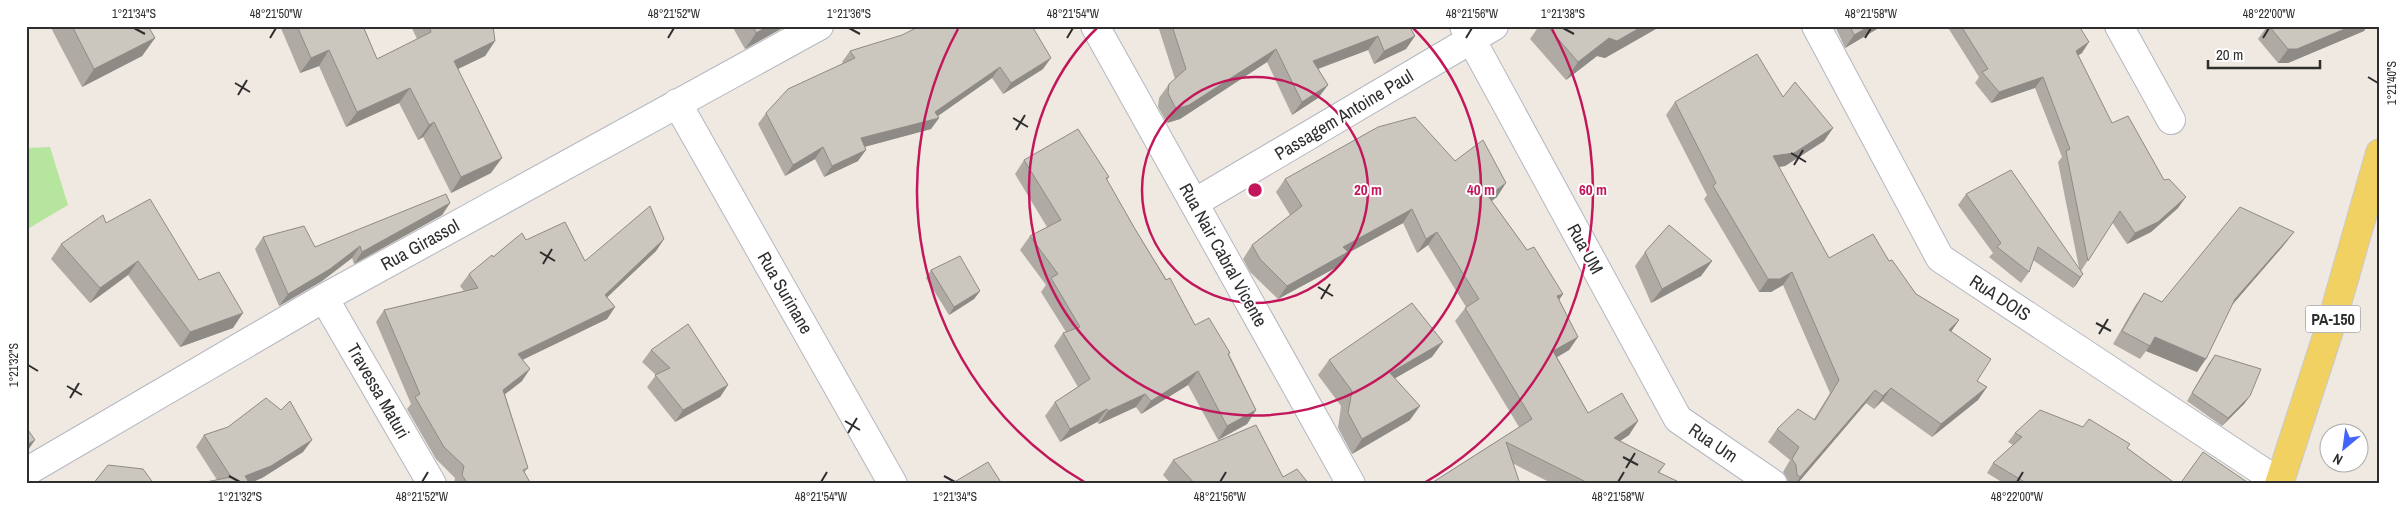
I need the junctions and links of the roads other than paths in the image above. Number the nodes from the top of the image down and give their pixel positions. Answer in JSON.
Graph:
{"nodes":[{"id":1,"x":819,"y":26,"type":"edge"},
{"id":2,"x":1095,"y":26,"type":"edge"},
{"id":3,"x":1816,"y":26,"type":"edge"},
{"id":4,"x":2119,"y":26,"type":"edge"},
{"id":5,"x":1476,"y":31,"type":"edge"},
{"id":6,"x":677,"y":103,"type":"junction"},
{"id":7,"x":2172,"y":120,"type":"dead end"},
{"id":8,"x":2380,"y":153,"type":"edge"},
{"id":9,"x":1194,"y":204,"type":"junction"},
{"id":10,"x":324,"y":298,"type":"junction"},
{"id":11,"x":1678,"y":419,"type":"joint"},
{"id":12,"x":26,"y":472,"type":"edge"},
{"id":13,"x":2280,"y":483,"type":"edge"},
{"id":14,"x":432,"y":484,"type":"edge"},
{"id":15,"x":893,"y":484,"type":"edge"},
{"id":16,"x":1351,"y":484,"type":"edge"},
{"id":17,"x":1774,"y":484,"type":"edge"}],
"edges":[{"from":1,"to":6,"type":"street","name":"Rua Girassol"},
{"from":2,"to":9,"type":"street","name":"Rua Nair Cabral Vicente"},
{"from":3,"to":13,"type":"street","name":"RuA DOIS"},
{"from":4,"to":7,"type":"street"},
{"from":5,"to":9,"type":"street","name":"Passagem Antoine Paul"},
{"from":5,"to":11,"type":"street","name":"Rua UM"},
{"from":6,"to":10,"type":"street","name":"Rua Girassol"},
{"from":6,"to":15,"type":"street","name":"Rua Surinane"},
{"from":8,"to":13,"type":"main road","number":"PA-150"},
{"from":9,"to":16,"type":"street","name":"Rua Nair Cabral Vicente"},
{"from":10,"to":12,"type":"street","name":"Rua Girassol"},
{"from":10,"to":14,"type":"street","name":"Travessa Maturi"},
{"from":11,"to":17,"type":"street","name":"Rua Um"}]}
